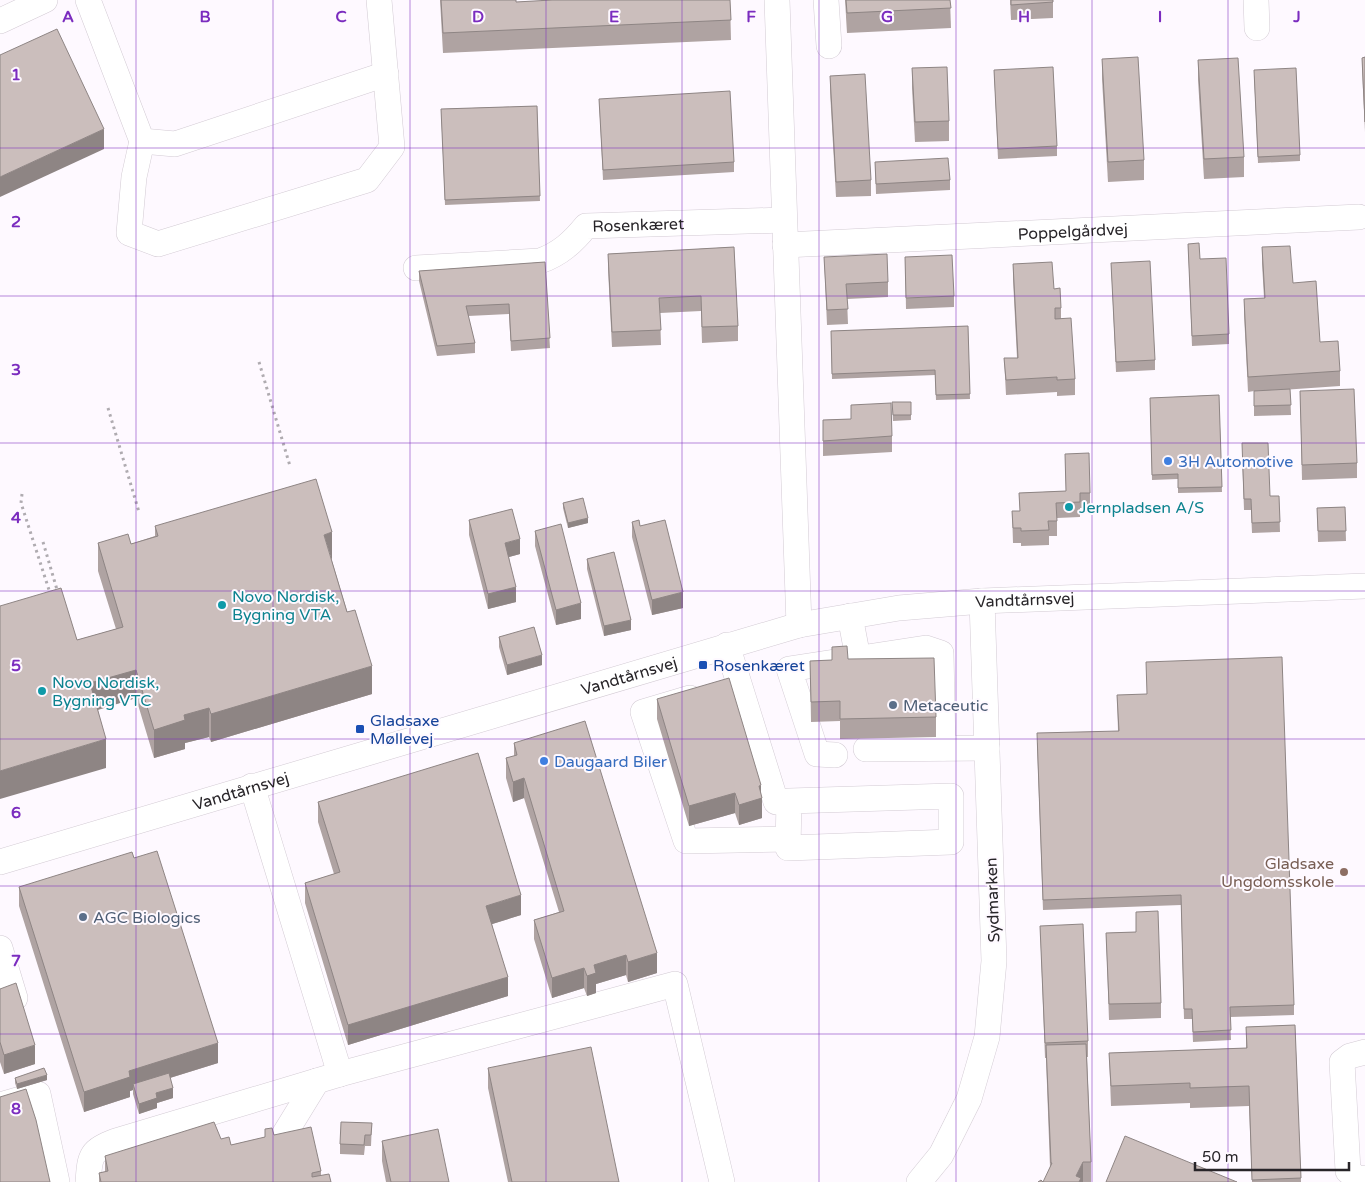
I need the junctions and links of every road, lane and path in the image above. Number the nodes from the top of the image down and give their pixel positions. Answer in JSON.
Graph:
{"nodes":[{"id":1,"x":45,"y":0,"type":"edge"},
{"id":2,"x":88,"y":0,"type":"edge"},
{"id":3,"x":379,"y":0,"type":"edge"},
{"id":4,"x":777,"y":0,"type":"edge"},
{"id":5,"x":826,"y":0,"type":"edge"},
{"id":6,"x":1256,"y":0,"type":"edge"},
{"id":7,"x":0,"y":21,"type":"edge"},
{"id":8,"x":1257,"y":28,"type":"dead end"},
{"id":9,"x":828,"y":46,"type":"dead end"},
{"id":10,"x":386,"y":74,"type":"junction"},
{"id":11,"x":142,"y":141,"type":"junction"},
{"id":12,"x":1359,"y":216,"type":"dead end"},
{"id":13,"x":784,"y":220,"type":"junction"},
{"id":14,"x":785,"y":245,"type":"junction"},
{"id":15,"x":416,"y":268,"type":"dead end"},
{"id":16,"x":259,"y":362,"type":"dead end"},
{"id":17,"x":108,"y":408,"type":"dead end"},
{"id":18,"x":290,"y":466,"type":"dead end"},
{"id":19,"x":22,"y":494,"type":"dead end"},
{"id":20,"x":139,"y":512,"type":"dead end"},
{"id":21,"x":43,"y":542,"type":"dead end"},
{"id":22,"x":1365,"y":586,"type":"edge"},
{"id":23,"x":50,"y":594,"type":"edge"},
{"id":24,"x":60,"y":598,"type":"edge"},
{"id":25,"x":982,"y":601,"type":"junction"},
{"id":26,"x":850,"y":616,"type":"junction"},
{"id":27,"x":799,"y":625,"type":"junction"},
{"id":28,"x":727,"y":645,"type":"junction"},
{"id":29,"x":858,"y":658,"type":"junction"},
{"id":30,"x":725,"y":688,"type":"junction"},
{"id":31,"x":944,"y":748,"type":"junction"},
{"id":32,"x":987,"y":748,"type":"junction"},
{"id":33,"x":866,"y":749,"type":"dead end"},
{"id":34,"x":835,"y":755,"type":"dead end"},
{"id":35,"x":252,"y":786,"type":"junction"},
{"id":36,"x":789,"y":801,"type":"junction"},
{"id":37,"x":788,"y":840,"type":"junction"},
{"id":38,"x":0,"y":862,"type":"edge"},
{"id":39,"x":0,"y":948,"type":"edge"},
{"id":40,"x":15,"y":998,"type":"edge"},
{"id":41,"x":1365,"y":1052,"type":"edge"},
{"id":42,"x":328,"y":1078,"type":"junction"},
{"id":43,"x":0,"y":1104,"type":"edge"},
{"id":44,"x":1355,"y":1136,"type":"edge"},
{"id":45,"x":274,"y":1151,"type":"edge"},
{"id":46,"x":1365,"y":1178,"type":"edge"},
{"id":47,"x":57,"y":1182,"type":"edge"},
{"id":48,"x":88,"y":1182,"type":"edge"},
{"id":49,"x":722,"y":1182,"type":"edge"},
{"id":50,"x":919,"y":1182,"type":"edge"}],
"edges":[{"from":1,"to":7,"type":"street"},
{"from":2,"to":11,"type":"street"},
{"from":3,"to":10,"type":"street"},
{"from":4,"to":13,"type":"street"},
{"from":5,"to":9,"type":"street"},
{"from":6,"to":8,"type":"street"},
{"from":10,"to":11,"type":"street"},
{"from":10,"to":11,"type":"street"},
{"from":12,"to":14,"type":"street","name":"Poppelgårdvej"},
{"from":13,"to":14,"type":"street"},
{"from":13,"to":15,"type":"street","name":"Rosenkæret"},
{"from":14,"to":27,"type":"street"},
{"from":16,"to":18,"type":"path"},
{"from":17,"to":20,"type":"path"},
{"from":19,"to":23,"type":"path"},
{"from":21,"to":24,"type":"path"},
{"from":22,"to":25,"type":"street","name":"Vandtårnsvej"},
{"from":25,"to":26,"type":"street","name":"Vandtårnsvej"},
{"from":25,"to":32,"type":"street","name":"Sydmarken"},
{"from":26,"to":27,"type":"street","name":"Vandtårnsvej"},
{"from":26,"to":29,"type":"street"},
{"from":27,"to":28,"type":"street","name":"Vandtårnsvej"},
{"from":28,"to":30,"type":"street"},
{"from":28,"to":35,"type":"street","name":"Vandtårnsvej"},
{"from":29,"to":31,"type":"street"},
{"from":29,"to":34,"type":"street"},
{"from":30,"to":36,"type":"street"},
{"from":30,"to":37,"type":"street"},
{"from":31,"to":32,"type":"street"},
{"from":31,"to":33,"type":"street"},
{"from":32,"to":50,"type":"street","name":"Sydmarken"},
{"from":35,"to":38,"type":"street","name":"Vandtårnsvej"},
{"from":35,"to":42,"type":"street"},
{"from":36,"to":37,"type":"street"},
{"from":36,"to":37,"type":"street"},
{"from":39,"to":40,"type":"street"},
{"from":41,"to":44,"type":"street"},
{"from":42,"to":45,"type":"street"},
{"from":42,"to":48,"type":"street"},
{"from":42,"to":49,"type":"street"},
{"from":43,"to":47,"type":"street"},
{"from":44,"to":46,"type":"street"}]}
